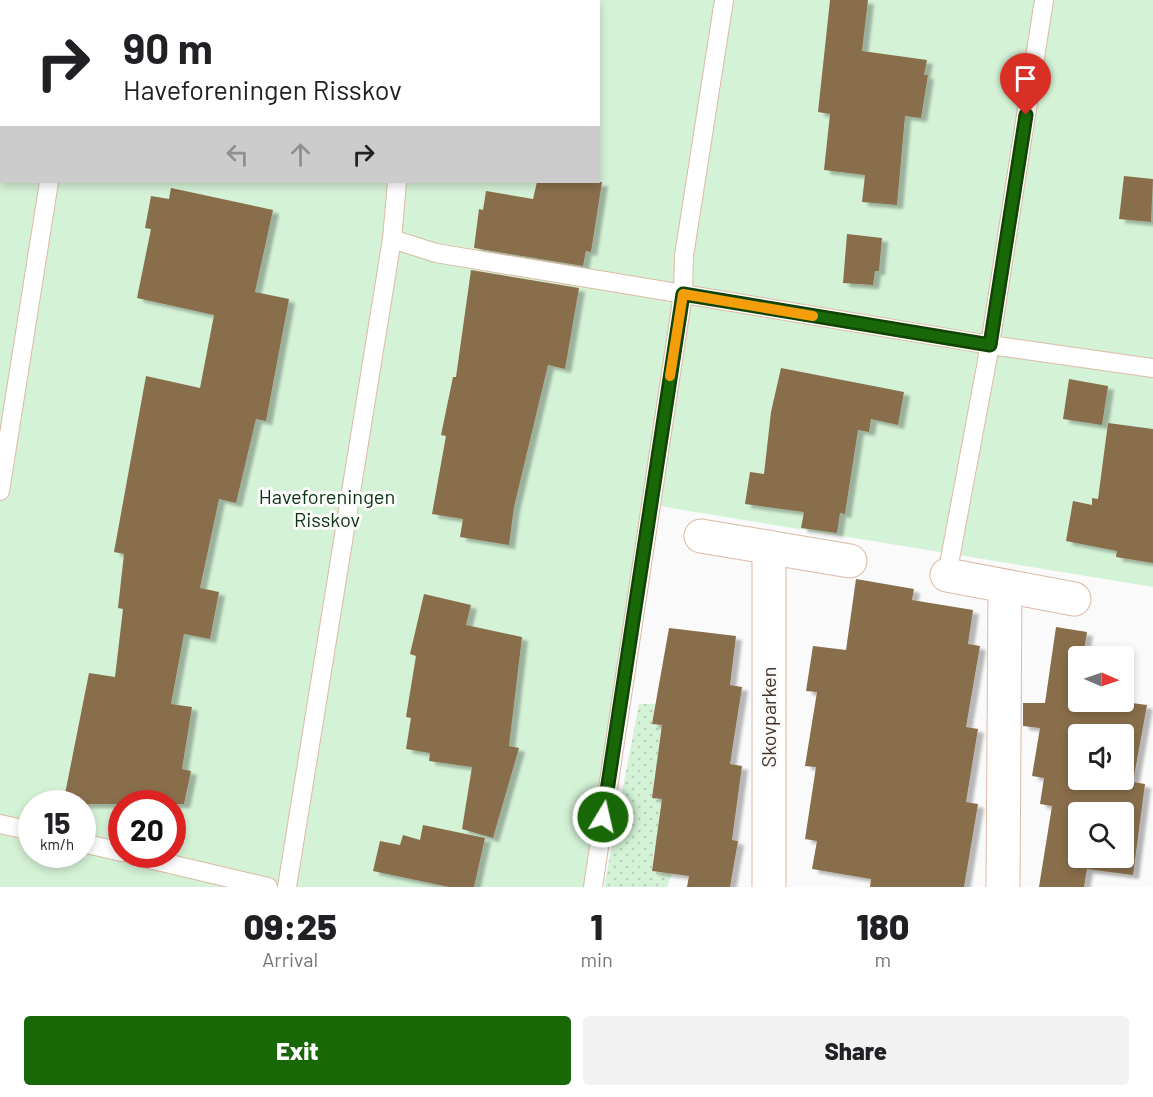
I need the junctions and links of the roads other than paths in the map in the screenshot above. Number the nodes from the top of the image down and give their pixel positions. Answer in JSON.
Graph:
{"nodes":[{"id":1,"x":724,"y":0,"type":"edge"},
{"id":2,"x":1044,"y":0,"type":"edge"},
{"id":3,"x":49,"y":183,"type":"edge"},
{"id":4,"x":397,"y":183,"type":"edge"},
{"id":5,"x":392,"y":239,"type":"junction"},
{"id":6,"x":683,"y":294,"type":"junction"},
{"id":7,"x":990,"y":345,"type":"junction"},
{"id":8,"x":1153,"y":368,"type":"edge"},
{"id":9,"x":0,"y":492,"type":"edge"},
{"id":10,"x":701,"y":536,"type":"dead end"},
{"id":11,"x":769,"y":548,"type":"junction"},
{"id":12,"x":850,"y":561,"type":"dead end"},
{"id":13,"x":948,"y":574,"type":"joint"},
{"id":14,"x":1005,"y":587,"type":"junction"},
{"id":15,"x":1074,"y":599,"type":"dead end"},
{"id":16,"x":0,"y":824,"type":"edge"},
{"id":17,"x":18,"y":828,"type":"edge"},
{"id":18,"x":186,"y":868,"type":"edge"},
{"id":19,"x":268,"y":887,"type":"edge"},
{"id":20,"x":287,"y":887,"type":"edge"},
{"id":21,"x":593,"y":887,"type":"edge"},
{"id":22,"x":769,"y":887,"type":"edge"},
{"id":23,"x":1003,"y":887,"type":"edge"}],
"edges":[{"from":1,"to":6,"type":"lane"},
{"from":2,"to":7,"type":"lane"},
{"from":3,"to":9,"type":"lane"},
{"from":4,"to":5,"type":"lane"},
{"from":5,"to":6,"type":"lane"},
{"from":5,"to":20,"type":"lane"},
{"from":6,"to":7,"type":"lane"},
{"from":6,"to":21,"type":"lane"},
{"from":7,"to":8,"type":"lane"},
{"from":7,"to":13,"type":"lane"},
{"from":10,"to":11,"type":"street"},
{"from":11,"to":12,"type":"street"},
{"from":11,"to":22,"type":"street","name":"Skovparken"},
{"from":13,"to":14,"type":"street"},
{"from":14,"to":15,"type":"street"},
{"from":14,"to":23,"type":"street"},
{"from":16,"to":17,"type":"lane"},
{"from":18,"to":19,"type":"lane"}]}
